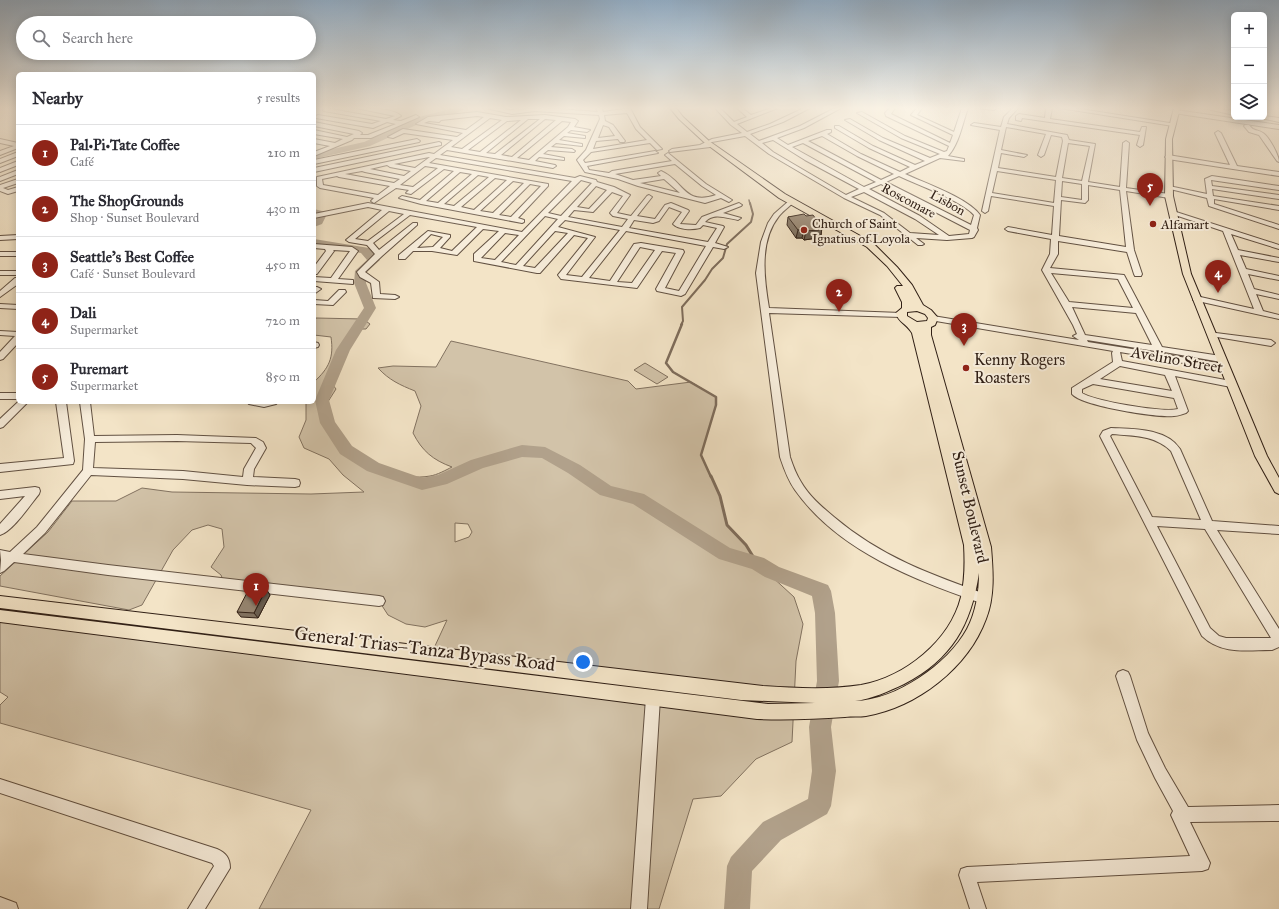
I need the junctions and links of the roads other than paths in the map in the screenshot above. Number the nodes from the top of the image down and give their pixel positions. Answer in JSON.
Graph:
{"nodes":[{"id":1,"x":367,"y":150,"type":"edge"},
{"id":2,"x":407,"y":150,"type":"edge"},
{"id":3,"x":444,"y":150,"type":"edge"},
{"id":4,"x":485,"y":150,"type":"edge"},
{"id":5,"x":504,"y":150,"type":"edge"},
{"id":6,"x":523,"y":150,"type":"edge"},
{"id":7,"x":543,"y":150,"type":"edge"},
{"id":8,"x":567,"y":150,"type":"edge"},
{"id":9,"x":593,"y":150,"type":"edge"},
{"id":10,"x":681,"y":150,"type":"edge"},
{"id":11,"x":715,"y":150,"type":"edge"},
{"id":12,"x":769,"y":150,"type":"edge"},
{"id":13,"x":793,"y":150,"type":"edge"},
{"id":14,"x":822,"y":150,"type":"edge"},
{"id":15,"x":851,"y":150,"type":"edge"},
{"id":16,"x":879,"y":150,"type":"edge"},
{"id":17,"x":906,"y":150,"type":"edge"},
{"id":18,"x":933,"y":150,"type":"edge"},
{"id":19,"x":951,"y":150,"type":"edge"},
{"id":20,"x":1042,"y":150,"type":"edge"},
{"id":21,"x":1064,"y":150,"type":"edge"},
{"id":22,"x":1092,"y":150,"type":"edge"},
{"id":23,"x":1124,"y":150,"type":"edge"},
{"id":24,"x":1168,"y":150,"type":"edge"},
{"id":25,"x":1226,"y":150,"type":"edge"},
{"id":26,"x":1272,"y":150,"type":"edge"},
{"id":27,"x":463,"y":151,"type":"edge"},
{"id":28,"x":572,"y":151,"type":"dead end"},
{"id":29,"x":589,"y":151,"type":"joint"},
{"id":30,"x":657,"y":151,"type":"joint"},
{"id":31,"x":998,"y":151,"type":"joint"},
{"id":32,"x":359,"y":152,"type":"junction"},
{"id":33,"x":670,"y":153,"type":"junction"},
{"id":34,"x":481,"y":154,"type":"junction"},
{"id":35,"x":16,"y":155,"type":"edge"},
{"id":36,"x":538,"y":155,"type":"junction"},
{"id":37,"x":1024,"y":155,"type":"dead end"},
{"id":38,"x":1041,"y":155,"type":"dead end"},
{"id":39,"x":436,"y":156,"type":"junction"},
{"id":40,"x":497,"y":156,"type":"junction"},
{"id":41,"x":944,"y":156,"type":"junction"},
{"id":42,"x":1168,"y":157,"type":"junction"},
{"id":43,"x":365,"y":159,"type":"junction"},
{"id":44,"x":513,"y":159,"type":"junction"},
{"id":45,"x":562,"y":159,"type":"dead end"},
{"id":46,"x":962,"y":160,"type":"dead end"},
{"id":47,"x":1279,"y":160,"type":"edge"},
{"id":48,"x":0,"y":161,"type":"edge"},
{"id":49,"x":316,"y":162,"type":"edge"},
{"id":50,"x":530,"y":162,"type":"junction"},
{"id":51,"x":677,"y":162,"type":"junction"},
{"id":52,"x":931,"y":162,"type":"junction"},
{"id":53,"x":16,"y":164,"type":"edge"},
{"id":54,"x":384,"y":164,"type":"junction"},
{"id":55,"x":424,"y":164,"type":"junction"},
{"id":56,"x":583,"y":165,"type":"junction"},
{"id":57,"x":553,"y":166,"type":"dead end"},
{"id":58,"x":1234,"y":166,"type":"junction"},
{"id":59,"x":369,"y":167,"type":"junction"},
{"id":60,"x":443,"y":167,"type":"junction"},
{"id":61,"x":916,"y":168,"type":"junction"},
{"id":62,"x":359,"y":169,"type":"junction"},
{"id":63,"x":994,"y":169,"type":"junction"},
{"id":64,"x":0,"y":170,"type":"edge"},
{"id":65,"x":316,"y":170,"type":"edge"},
{"id":66,"x":417,"y":170,"type":"junction"},
{"id":67,"x":459,"y":170,"type":"junction"},
{"id":68,"x":16,"y":173,"type":"edge"},
{"id":69,"x":477,"y":173,"type":"junction"},
{"id":70,"x":334,"y":174,"type":"junction"},
{"id":71,"x":606,"y":174,"type":"junction"},
{"id":72,"x":1279,"y":174,"type":"edge"},
{"id":73,"x":900,"y":175,"type":"junction"},
{"id":74,"x":494,"y":176,"type":"junction"},
{"id":75,"x":406,"y":178,"type":"junction"},
{"id":76,"x":0,"y":179,"type":"edge"},
{"id":77,"x":512,"y":179,"type":"junction"},
{"id":78,"x":1059,"y":179,"type":"junction"},
{"id":79,"x":576,"y":180,"type":"junction"},
{"id":80,"x":16,"y":182,"type":"edge"},
{"id":81,"x":529,"y":182,"type":"junction"},
{"id":82,"x":632,"y":182,"type":"junction"},
{"id":83,"x":881,"y":182,"type":"junction"},
{"id":84,"x":595,"y":183,"type":"junction"},
{"id":85,"x":1085,"y":183,"type":"junction"},
{"id":86,"x":395,"y":186,"type":"junction"},
{"id":87,"x":1209,"y":187,"type":"junction"},
{"id":88,"x":0,"y":188,"type":"edge"},
{"id":89,"x":612,"y":188,"type":"junction"},
{"id":90,"x":1279,"y":188,"type":"edge"},
{"id":91,"x":413,"y":189,"type":"junction"},
{"id":92,"x":16,"y":190,"type":"edge"},
{"id":93,"x":864,"y":190,"type":"junction"},
{"id":94,"x":1123,"y":190,"type":"junction"},
{"id":95,"x":1169,"y":192,"type":"junction"},
{"id":96,"x":989,"y":194,"type":"junction"},
{"id":97,"x":722,"y":195,"type":"junction"},
{"id":98,"x":380,"y":197,"type":"junction"},
{"id":99,"x":649,"y":197,"type":"dead end"},
{"id":100,"x":688,"y":197,"type":"junction"},
{"id":101,"x":846,"y":197,"type":"junction"},
{"id":102,"x":1210,"y":197,"type":"junction"},
{"id":103,"x":1279,"y":197,"type":"edge"},
{"id":104,"x":729,"y":200,"type":"dead end"},
{"id":105,"x":1057,"y":201,"type":"junction"},
{"id":106,"x":421,"y":202,"type":"junction"},
{"id":107,"x":790,"y":203,"type":"junction"},
{"id":108,"x":368,"y":205,"type":"junction"},
{"id":109,"x":438,"y":205,"type":"junction"},
{"id":110,"x":739,"y":205,"type":"dead end"},
{"id":111,"x":388,"y":208,"type":"junction"},
{"id":112,"x":456,"y":208,"type":"junction"},
{"id":113,"x":571,"y":208,"type":"junction"},
{"id":114,"x":1279,"y":208,"type":"edge"},
{"id":115,"x":985,"y":211,"type":"dead end"},
{"id":116,"x":410,"y":212,"type":"junction"},
{"id":117,"x":475,"y":212,"type":"junction"},
{"id":118,"x":1171,"y":212,"type":"junction"},
{"id":119,"x":542,"y":214,"type":"junction"},
{"id":120,"x":714,"y":214,"type":"junction"},
{"id":121,"x":494,"y":215,"type":"junction"},
{"id":122,"x":316,"y":216,"type":"edge"},
{"id":123,"x":564,"y":217,"type":"junction"},
{"id":124,"x":633,"y":218,"type":"junction"},
{"id":125,"x":738,"y":218,"type":"dead end"},
{"id":126,"x":513,"y":219,"type":"junction"},
{"id":127,"x":522,"y":221,"type":"dead end"},
{"id":128,"x":701,"y":223,"type":"junction"},
{"id":129,"x":482,"y":226,"type":"junction"},
{"id":130,"x":1279,"y":227,"type":"edge"},
{"id":131,"x":553,"y":228,"type":"junction"},
{"id":132,"x":624,"y":228,"type":"junction"},
{"id":133,"x":420,"y":229,"type":"junction"},
{"id":134,"x":1008,"y":229,"type":"dead end"},
{"id":135,"x":1226,"y":229,"type":"junction"},
{"id":136,"x":504,"y":230,"type":"junction"},
{"id":137,"x":975,"y":230,"type":"junction"},
{"id":138,"x":573,"y":232,"type":"junction"},
{"id":139,"x":523,"y":234,"type":"junction"},
{"id":140,"x":911,"y":236,"type":"junction"},
{"id":141,"x":16,"y":237,"type":"edge"},
{"id":142,"x":1,"y":238,"type":"dead end"},
{"id":143,"x":947,"y":238,"type":"junction"},
{"id":144,"x":1055,"y":238,"type":"junction"},
{"id":145,"x":368,"y":244,"type":"junction"},
{"id":146,"x":712,"y":244,"type":"junction"},
{"id":147,"x":920,"y":244,"type":"dead end"},
{"id":148,"x":316,"y":246,"type":"edge"},
{"id":149,"x":328,"y":247,"type":"junction"},
{"id":150,"x":724,"y":247,"type":"dead end"},
{"id":151,"x":1279,"y":247,"type":"edge"},
{"id":152,"x":660,"y":248,"type":"junction"},
{"id":153,"x":0,"y":249,"type":"edge"},
{"id":154,"x":410,"y":249,"type":"junction"},
{"id":155,"x":435,"y":249,"type":"junction"},
{"id":156,"x":16,"y":250,"type":"edge"},
{"id":157,"x":1130,"y":250,"type":"junction"},
{"id":158,"x":1235,"y":252,"type":"junction"},
{"id":159,"x":0,"y":254,"type":"edge"},
{"id":160,"x":16,"y":254,"type":"edge"},
{"id":161,"x":380,"y":254,"type":"junction"},
{"id":162,"x":402,"y":256,"type":"dead end"},
{"id":163,"x":1279,"y":260,"type":"edge"},
{"id":164,"x":496,"y":262,"type":"junction"},
{"id":165,"x":517,"y":268,"type":"junction"},
{"id":166,"x":316,"y":269,"type":"edge"},
{"id":167,"x":1046,"y":270,"type":"junction"},
{"id":168,"x":1243,"y":271,"type":"junction"},
{"id":169,"x":1,"y":274,"type":"edge"},
{"id":170,"x":16,"y":274,"type":"edge"},
{"id":171,"x":1138,"y":274,"type":"dead end"},
{"id":172,"x":1279,"y":278,"type":"edge"},
{"id":173,"x":316,"y":279,"type":"edge"},
{"id":174,"x":584,"y":280,"type":"junction"},
{"id":175,"x":333,"y":281,"type":"junction"},
{"id":176,"x":16,"y":282,"type":"edge"},
{"id":177,"x":350,"y":282,"type":"dead end"},
{"id":178,"x":612,"y":283,"type":"junction"},
{"id":179,"x":1251,"y":291,"type":"junction"},
{"id":180,"x":342,"y":292,"type":"dead end"},
{"id":181,"x":0,"y":295,"type":"edge"},
{"id":182,"x":395,"y":297,"type":"dead end"},
{"id":183,"x":1279,"y":297,"type":"edge"},
{"id":184,"x":1196,"y":298,"type":"junction"},
{"id":185,"x":316,"y":302,"type":"edge"},
{"id":186,"x":1066,"y":304,"type":"junction"},
{"id":187,"x":16,"y":305,"type":"edge"},
{"id":188,"x":0,"y":306,"type":"edge"},
{"id":189,"x":922,"y":309,"type":"junction"},
{"id":190,"x":766,"y":310,"type":"junction"},
{"id":191,"x":1138,"y":311,"type":"junction"},
{"id":192,"x":904,"y":312,"type":"junction"},
{"id":193,"x":1260,"y":313,"type":"junction"},
{"id":194,"x":1279,"y":317,"type":"edge"},
{"id":195,"x":930,"y":322,"type":"junction"},
{"id":196,"x":912,"y":324,"type":"junction"},
{"id":197,"x":0,"y":333,"type":"edge"},
{"id":198,"x":16,"y":334,"type":"edge"},
{"id":199,"x":1211,"y":334,"type":"junction"},
{"id":200,"x":16,"y":340,"type":"edge"},
{"id":201,"x":1083,"y":340,"type":"junction"},
{"id":202,"x":1271,"y":343,"type":"dead end"},
{"id":203,"x":1160,"y":352,"type":"junction"},
{"id":204,"x":1116,"y":353,"type":"dead end"},
{"id":205,"x":0,"y":357,"type":"edge"},
{"id":206,"x":1118,"y":363,"type":"junction"},
{"id":207,"x":1222,"y":363,"type":"junction"},
{"id":208,"x":1169,"y":373,"type":"junction"},
{"id":209,"x":1092,"y":381,"type":"junction"},
{"id":210,"x":1231,"y":384,"type":"junction"},
{"id":211,"x":1177,"y":395,"type":"junction"},
{"id":212,"x":0,"y":396,"type":"edge"},
{"id":213,"x":16,"y":396,"type":"edge"},
{"id":214,"x":21,"y":404,"type":"edge"},
{"id":215,"x":61,"y":404,"type":"edge"},
{"id":216,"x":85,"y":404,"type":"edge"},
{"id":217,"x":0,"y":425,"type":"edge"},
{"id":218,"x":90,"y":440,"type":"junction"},
{"id":219,"x":0,"y":468,"type":"edge"},
{"id":220,"x":88,"y":471,"type":"junction"},
{"id":221,"x":247,"y":481,"type":"junction"},
{"id":222,"x":295,"y":484,"type":"dead end"},
{"id":223,"x":1279,"y":490,"type":"edge"},
{"id":224,"x":0,"y":495,"type":"edge"},
{"id":225,"x":11,"y":520,"type":"junction"},
{"id":226,"x":1149,"y":521,"type":"junction"},
{"id":227,"x":0,"y":522,"type":"edge"},
{"id":228,"x":1210,"y":526,"type":"junction"},
{"id":229,"x":1279,"y":530,"type":"edge"},
{"id":230,"x":0,"y":531,"type":"edge"},
{"id":231,"x":0,"y":556,"type":"edge"},
{"id":232,"x":13,"y":557,"type":"junction"},
{"id":233,"x":0,"y":568,"type":"edge"},
{"id":234,"x":969,"y":594,"type":"junction"},
{"id":235,"x":984,"y":599,"type":"junction"},
{"id":236,"x":379,"y":601,"type":"dead end"},
{"id":237,"x":0,"y":602,"type":"edge"},
{"id":238,"x":0,"y":616,"type":"edge"},
{"id":239,"x":1123,"y":676,"type":"dead end"},
{"id":240,"x":653,"y":698,"type":"junction"},
{"id":241,"x":843,"y":701,"type":"junction"},
{"id":242,"x":0,"y":786,"type":"edge"},
{"id":243,"x":1279,"y":813,"type":"edge"},
{"id":244,"x":1184,"y":815,"type":"junction"},
{"id":245,"x":0,"y":905,"type":"edge"},
{"id":246,"x":10,"y":909,"type":"edge"},
{"id":247,"x":196,"y":909,"type":"edge"},
{"id":248,"x":639,"y":909,"type":"edge"},
{"id":249,"x":978,"y":909,"type":"edge"}],
"edges":[{"from":1,"to":32,"type":"street"},
{"from":2,"to":43,"type":"street"},
{"from":3,"to":39,"type":"street"},
{"from":4,"to":34,"type":"street"},
{"from":5,"to":40,"type":"street"},
{"from":6,"to":44,"type":"street"},
{"from":7,"to":36,"type":"street"},
{"from":8,"to":28,"type":"street"},
{"from":9,"to":29,"type":"street"},
{"from":10,"to":33,"type":"street"},
{"from":11,"to":107,"type":"main road"},
{"from":12,"to":101,"type":"street"},
{"from":13,"to":93,"type":"street","name":"Roscomare"},
{"from":14,"to":83,"type":"street","name":"Lisbon"},
{"from":15,"to":73,"type":"street"},
{"from":16,"to":61,"type":"street"},
{"from":17,"to":52,"type":"street"},
{"from":18,"to":41,"type":"street"},
{"from":19,"to":41,"type":"street"},
{"from":20,"to":38,"type":"street"},
{"from":21,"to":78,"type":"street"},
{"from":22,"to":85,"type":"street"},
{"from":23,"to":94,"type":"street"},
{"from":24,"to":42,"type":"main road"},
{"from":25,"to":58,"type":"street"},
{"from":26,"to":47,"type":"street"},
{"from":27,"to":34,"type":"street"},
{"from":29,"to":56,"type":"street"},
{"from":30,"to":33,"type":"street"},
{"from":30,"to":56,"type":"street"},
{"from":31,"to":37,"type":"street"},
{"from":31,"to":63,"type":"street"},
{"from":32,"to":43,"type":"street"},
{"from":32,"to":49,"type":"street"},
{"from":33,"to":51,"type":"street"},
{"from":34,"to":40,"type":"street"},
{"from":35,"to":48,"type":"street"},
{"from":36,"to":45,"type":"street"},
{"from":36,"to":50,"type":"street"},
{"from":39,"to":54,"type":"street"},
{"from":39,"to":55,"type":"street"},
{"from":39,"to":79,"type":"street"},
{"from":40,"to":44,"type":"street"},
{"from":41,"to":46,"type":"street"},
{"from":41,"to":52,"type":"street"},
{"from":42,"to":58,"type":"street"},
{"from":42,"to":95,"type":"main road"},
{"from":43,"to":59,"type":"street"},
{"from":43,"to":65,"type":"street"},
{"from":44,"to":50,"type":"street"},
{"from":50,"to":57,"type":"street"},
{"from":51,"to":71,"type":"street"},
{"from":51,"to":97,"type":"street"},
{"from":52,"to":61,"type":"street"},
{"from":53,"to":64,"type":"street"},
{"from":54,"to":59,"type":"street"},
{"from":54,"to":66,"type":"street"},
{"from":55,"to":60,"type":"street"},
{"from":55,"to":66,"type":"street"},
{"from":56,"to":71,"type":"street"},
{"from":58,"to":72,"type":"street"},
{"from":59,"to":62,"type":"street"},
{"from":60,"to":67,"type":"street"},
{"from":60,"to":91,"type":"street"},
{"from":61,"to":73,"type":"street"},
{"from":62,"to":70,"type":"street"},
{"from":62,"to":75,"type":"street"},
{"from":63,"to":78,"type":"street"},
{"from":63,"to":96,"type":"street"},
{"from":66,"to":75,"type":"street"},
{"from":67,"to":69,"type":"street"},
{"from":67,"to":106,"type":"street"},
{"from":68,"to":76,"type":"street"},
{"from":69,"to":74,"type":"street"},
{"from":69,"to":109,"type":"street"},
{"from":70,"to":86,"type":"street"},
{"from":70,"to":98,"type":"street"},
{"from":71,"to":82,"type":"street"},
{"from":73,"to":83,"type":"street"},
{"from":73,"to":137,"type":"street"},
{"from":74,"to":77,"type":"street"},
{"from":74,"to":112,"type":"street"},
{"from":75,"to":86,"type":"street"},
{"from":77,"to":81,"type":"street"},
{"from":77,"to":117,"type":"street"},
{"from":78,"to":85,"type":"street"},
{"from":78,"to":105,"type":"street"},
{"from":79,"to":84,"type":"street"},
{"from":79,"to":119,"type":"street"},
{"from":80,"to":88,"type":"street"},
{"from":81,"to":121,"type":"street"},
{"from":81,"to":126,"type":"street"},
{"from":82,"to":100,"type":"street"},
{"from":82,"to":100,"type":"street"},
{"from":83,"to":93,"type":"street"},
{"from":83,"to":137,"type":"street","name":"Lisbon"},
{"from":84,"to":89,"type":"street"},
{"from":84,"to":113,"type":"street"},
{"from":85,"to":94,"type":"street"},
{"from":85,"to":105,"type":"street"},
{"from":86,"to":91,"type":"street"},
{"from":86,"to":98,"type":"street"},
{"from":87,"to":90,"type":"street"},
{"from":87,"to":102,"type":"street"},
{"from":87,"to":103,"type":"street"},
{"from":88,"to":92,"type":"street"},
{"from":89,"to":113,"type":"street"},
{"from":89,"to":124,"type":"street"},
{"from":91,"to":106,"type":"street"},
{"from":93,"to":101,"type":"street"},
{"from":93,"to":143,"type":"street","name":"Roscomare"},
{"from":94,"to":95,"type":"street"},
{"from":94,"to":157,"type":"street"},
{"from":95,"to":102,"type":"street"},
{"from":95,"to":118,"type":"main road"},
{"from":96,"to":105,"type":"street"},
{"from":96,"to":115,"type":"street"},
{"from":97,"to":100,"type":"street"},
{"from":97,"to":104,"type":"street"},
{"from":98,"to":108,"type":"street"},
{"from":99,"to":124,"type":"street"},
{"from":101,"to":140,"type":"street"},
{"from":102,"to":114,"type":"street"},
{"from":102,"to":130,"type":"street"},
{"from":105,"to":144,"type":"street"},
{"from":106,"to":109,"type":"street"},
{"from":107,"to":189,"type":"main road"},
{"from":107,"to":190,"type":"street"},
{"from":107,"to":192,"type":"main road"},
{"from":108,"to":111,"type":"street"},
{"from":108,"to":122,"type":"street"},
{"from":109,"to":112,"type":"street"},
{"from":110,"to":120,"type":"street"},
{"from":111,"to":116,"type":"street"},
{"from":111,"to":145,"type":"street"},
{"from":112,"to":117,"type":"street"},
{"from":113,"to":123,"type":"street"},
{"from":116,"to":129,"type":"street"},
{"from":116,"to":145,"type":"street"},
{"from":117,"to":121,"type":"street"},
{"from":118,"to":135,"type":"street"},
{"from":118,"to":184,"type":"main road"},
{"from":119,"to":123,"type":"street"},
{"from":119,"to":139,"type":"street"},
{"from":120,"to":125,"type":"street"},
{"from":120,"to":128,"type":"street"},
{"from":121,"to":126,"type":"street"},
{"from":123,"to":131,"type":"street"},
{"from":123,"to":132,"type":"street"},
{"from":124,"to":128,"type":"street"},
{"from":124,"to":132,"type":"street"},
{"from":126,"to":127,"type":"street"},
{"from":128,"to":146,"type":"street"},
{"from":129,"to":136,"type":"street"},
{"from":129,"to":155,"type":"street"},
{"from":131,"to":138,"type":"street"},
{"from":131,"to":165,"type":"street"},
{"from":132,"to":146,"type":"street"},
{"from":132,"to":174,"type":"street"},
{"from":133,"to":154,"type":"street"},
{"from":133,"to":155,"type":"street"},
{"from":133,"to":161,"type":"street"},
{"from":134,"to":144,"type":"street"},
{"from":135,"to":151,"type":"street"},
{"from":135,"to":158,"type":"street"},
{"from":136,"to":139,"type":"street"},
{"from":136,"to":164,"type":"street"},
{"from":137,"to":143,"type":"street"},
{"from":138,"to":165,"type":"street"},
{"from":138,"to":174,"type":"street"},
{"from":139,"to":164,"type":"street"},
{"from":140,"to":143,"type":"street"},
{"from":140,"to":147,"type":"street"},
{"from":141,"to":142,"type":"street"},
{"from":144,"to":157,"type":"street"},
{"from":144,"to":167,"type":"street"},
{"from":145,"to":161,"type":"street"},
{"from":146,"to":150,"type":"street"},
{"from":146,"to":152,"type":"street"},
{"from":148,"to":149,"type":"street"},
{"from":149,"to":166,"type":"street"},
{"from":149,"to":175,"type":"street"},
{"from":152,"to":178,"type":"street"},
{"from":152,"to":178,"type":"street"},
{"from":153,"to":156,"type":"street"},
{"from":154,"to":155,"type":"street"},
{"from":154,"to":162,"type":"street"},
{"from":157,"to":171,"type":"street"},
{"from":158,"to":163,"type":"street"},
{"from":158,"to":168,"type":"street"},
{"from":159,"to":160,"type":"street"},
{"from":161,"to":182,"type":"street"},
{"from":164,"to":165,"type":"street"},
{"from":167,"to":186,"type":"street"},
{"from":167,"to":191,"type":"street"},
{"from":168,"to":172,"type":"street"},
{"from":168,"to":179,"type":"street"},
{"from":169,"to":170,"type":"street"},
{"from":173,"to":175,"type":"street"},
{"from":174,"to":178,"type":"street"},
{"from":175,"to":177,"type":"street"},
{"from":176,"to":181,"type":"street"},
{"from":179,"to":183,"type":"street"},
{"from":179,"to":193,"type":"street"},
{"from":180,"to":185,"type":"street"},
{"from":184,"to":193,"type":"street"},
{"from":184,"to":199,"type":"main road"},
{"from":186,"to":191,"type":"street"},
{"from":186,"to":201,"type":"street"},
{"from":187,"to":188,"type":"street"},
{"from":189,"to":192,"type":"main road"},
{"from":189,"to":195,"type":"main road"},
{"from":190,"to":192,"type":"street"},
{"from":190,"to":234,"type":"street"},
{"from":191,"to":203,"type":"street"},
{"from":192,"to":196,"type":"main road"},
{"from":193,"to":194,"type":"street"},
{"from":195,"to":196,"type":"main road"},
{"from":195,"to":201,"type":"street"},
{"from":195,"to":235,"type":"main road","name":"Sunset Boulevard"},
{"from":196,"to":234,"type":"main road","name":"Sunset Boulevard"},
{"from":197,"to":198,"type":"street"},
{"from":199,"to":202,"type":"street"},
{"from":199,"to":207,"type":"main road"},
{"from":200,"to":205,"type":"street"},
{"from":201,"to":203,"type":"street"},
{"from":203,"to":207,"type":"street"},
{"from":204,"to":206,"type":"street","name":"Avelino Street"},
{"from":206,"to":208,"type":"street","name":"Avelino Street"},
{"from":206,"to":209,"type":"street","name":"Avelino Street"},
{"from":207,"to":210,"type":"main road"},
{"from":208,"to":210,"type":"street","name":"Avelino Street"},
{"from":208,"to":211,"type":"street"},
{"from":209,"to":211,"type":"street"},
{"from":209,"to":211,"type":"street","name":"Avelino Street"},
{"from":210,"to":223,"type":"main road"},
{"from":212,"to":213,"type":"street"},
{"from":214,"to":217,"type":"street"},
{"from":215,"to":219,"type":"street"},
{"from":216,"to":218,"type":"street"},
{"from":218,"to":220,"type":"street"},
{"from":218,"to":221,"type":"street"},
{"from":220,"to":221,"type":"street"},
{"from":220,"to":232,"type":"street"},
{"from":221,"to":222,"type":"street"},
{"from":224,"to":225,"type":"street"},
{"from":225,"to":227,"type":"street"},
{"from":225,"to":230,"type":"street"},
{"from":226,"to":228,"type":"street"},
{"from":226,"to":228,"type":"street"},
{"from":226,"to":228,"type":"street"},
{"from":228,"to":229,"type":"street"},
{"from":231,"to":232,"type":"street"},
{"from":232,"to":233,"type":"street"},
{"from":232,"to":236,"type":"street"},
{"from":234,"to":235,"type":"street"},
{"from":234,"to":241,"type":"main road","name":"Sunset Boulevard"},
{"from":235,"to":241,"type":"main road","name":"Sunset Boulevard"},
{"from":237,"to":241,"type":"main road","name":"General Trias–Tanza Bypass Road"},
{"from":238,"to":240,"type":"main road","name":"General Trias–Tanza Bypass Road"},
{"from":239,"to":244,"type":"street"},
{"from":240,"to":241,"type":"main road","name":"General Trias–Tanza Bypass Road"},
{"from":240,"to":248,"type":"street"},
{"from":242,"to":247,"type":"street"},
{"from":243,"to":244,"type":"street"},
{"from":244,"to":249,"type":"street"},
{"from":245,"to":246,"type":"street"}]}
